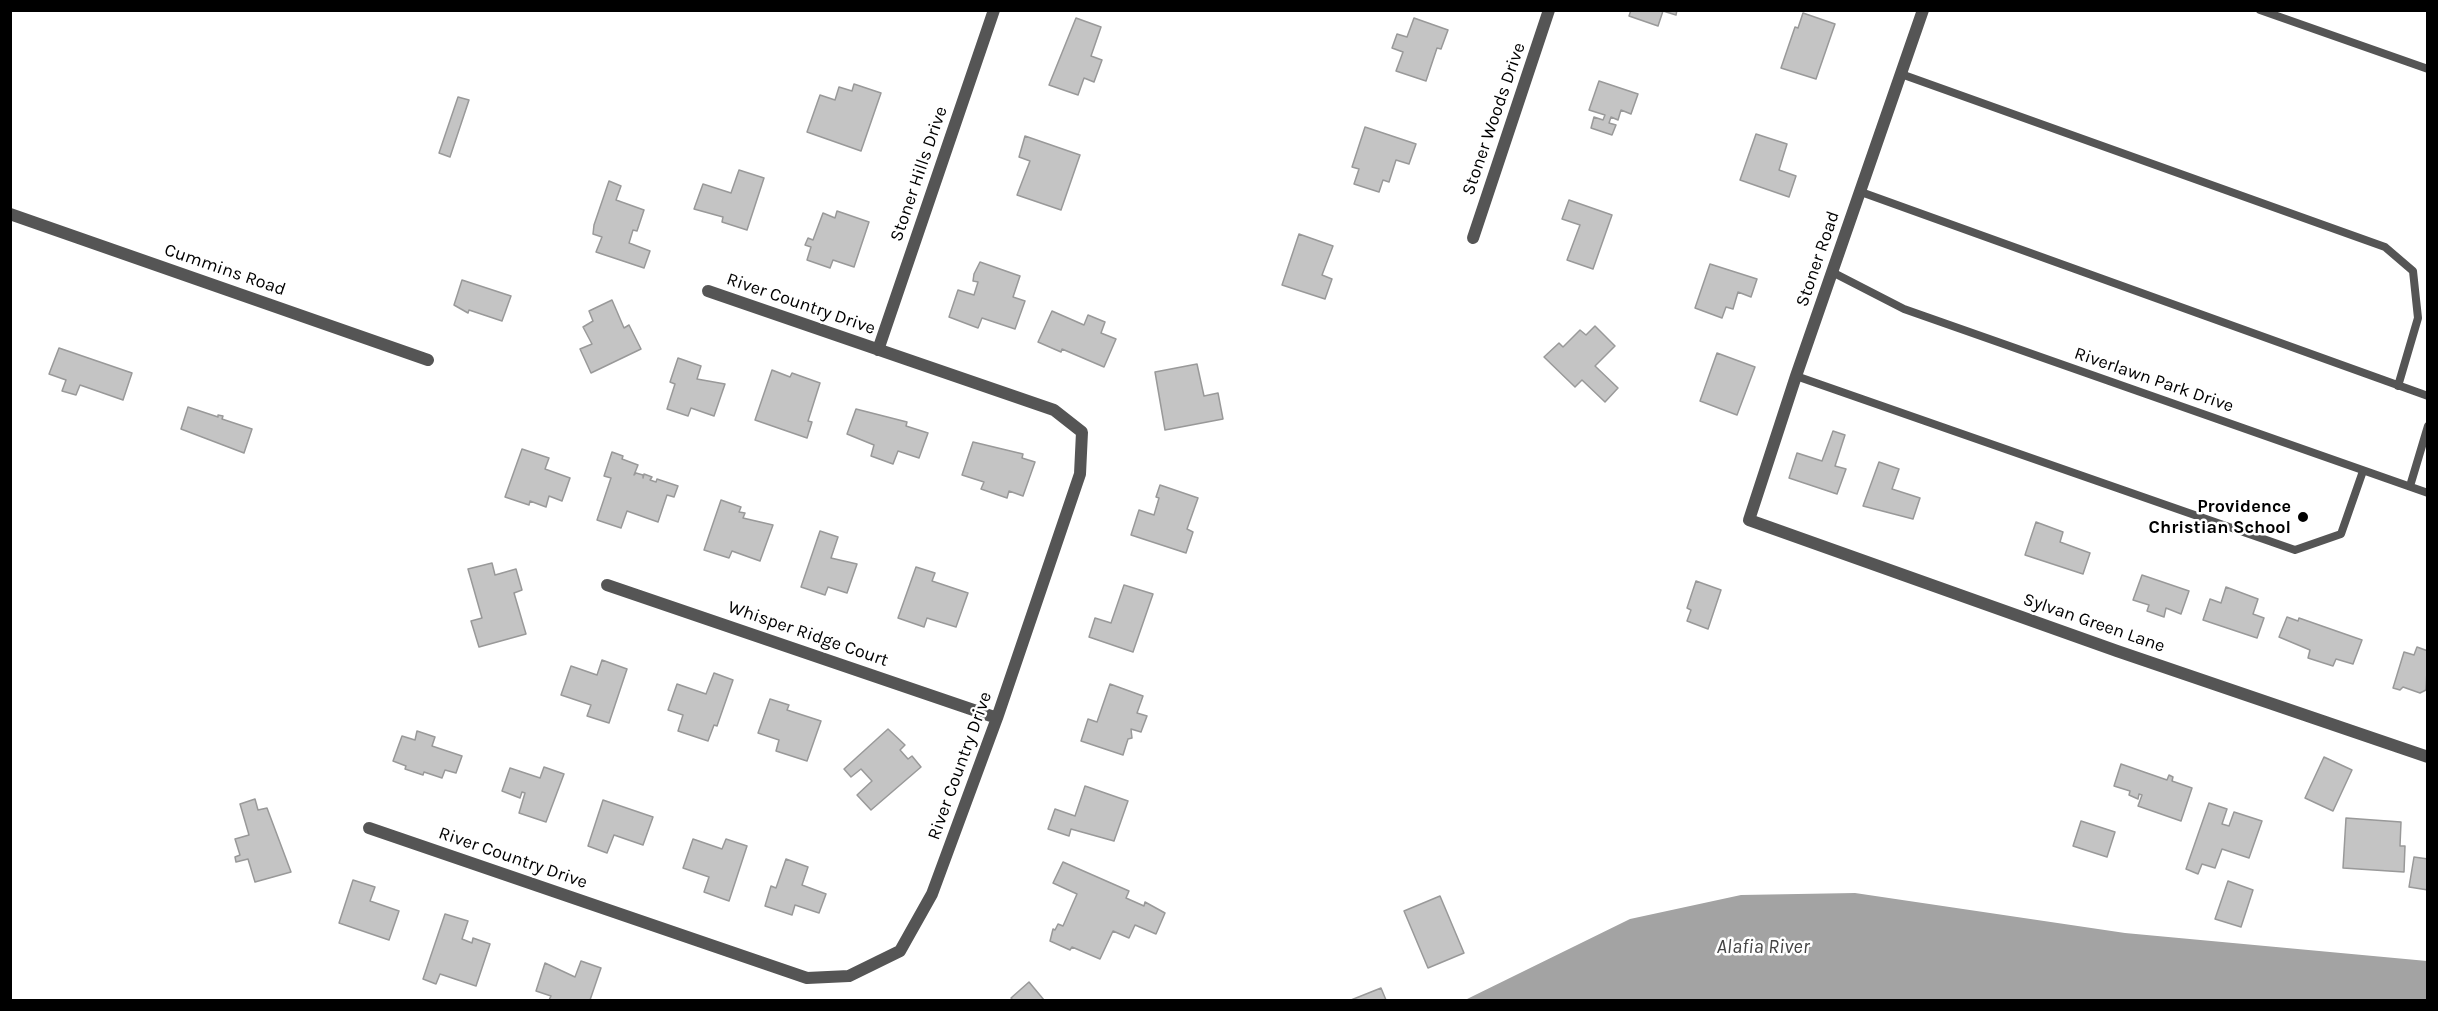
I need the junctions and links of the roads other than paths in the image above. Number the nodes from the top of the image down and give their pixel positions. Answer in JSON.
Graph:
{"nodes":[{"id":1,"x":994,"y":10,"type":"edge"},
{"id":2,"x":1549,"y":10,"type":"edge"},
{"id":3,"x":1923,"y":10,"type":"edge"},
{"id":4,"x":2260,"y":10,"type":"edge"},
{"id":5,"x":2427,"y":69,"type":"edge"},
{"id":6,"x":1901,"y":74,"type":"junction"},
{"id":7,"x":1861,"y":192,"type":"junction"},
{"id":8,"x":10,"y":214,"type":"edge"},
{"id":9,"x":1473,"y":238,"type":"dead end"},
{"id":10,"x":1832,"y":272,"type":"junction"},
{"id":11,"x":708,"y":291,"type":"dead end"},
{"id":12,"x":878,"y":350,"type":"junction"},
{"id":13,"x":428,"y":360,"type":"dead end"},
{"id":14,"x":1796,"y":376,"type":"junction"},
{"id":15,"x":2398,"y":386,"type":"junction"},
{"id":16,"x":2427,"y":396,"type":"edge"},
{"id":17,"x":2427,"y":426,"type":"edge"},
{"id":18,"x":2363,"y":471,"type":"junction"},
{"id":19,"x":2410,"y":486,"type":"junction"},
{"id":20,"x":2427,"y":493,"type":"edge"},
{"id":21,"x":1749,"y":520,"type":"joint"},
{"id":22,"x":607,"y":585,"type":"dead end"},
{"id":23,"x":997,"y":718,"type":"junction"},
{"id":24,"x":2427,"y":757,"type":"edge"},
{"id":25,"x":369,"y":828,"type":"dead end"}],
"edges":[{"from":1,"to":12,"type":"street","name":"Stoner Hills Drive"},
{"from":2,"to":9,"type":"street","name":"Stoner Woods Drive"},
{"from":3,"to":6,"type":"street","name":"Stoner Road"},
{"from":4,"to":5,"type":"lane"},
{"from":6,"to":7,"type":"street","name":"Stoner Road"},
{"from":6,"to":15,"type":"lane"},
{"from":7,"to":10,"type":"street","name":"Stoner Road"},
{"from":7,"to":15,"type":"lane"},
{"from":8,"to":13,"type":"street","name":"Cummins Road"},
{"from":10,"to":14,"type":"street","name":"Stoner Road"},
{"from":10,"to":18,"type":"lane","name":"Riverlawn Park Drive"},
{"from":11,"to":12,"type":"street","name":"River Country Drive"},
{"from":12,"to":23,"type":"street","name":"River Country Drive"},
{"from":14,"to":18,"type":"lane"},
{"from":14,"to":21,"type":"street","name":"Stoner Road"},
{"from":15,"to":16,"type":"lane"},
{"from":17,"to":19,"type":"lane"},
{"from":18,"to":19,"type":"lane","name":"Riverlawn Park Drive"},
{"from":19,"to":20,"type":"lane","name":"Riverlawn Park Drive"},
{"from":21,"to":24,"type":"street","name":"Sylvan Green Lane"},
{"from":22,"to":23,"type":"street","name":"Whisper Ridge Court"},
{"from":23,"to":25,"type":"street","name":"River Country Drive"}]}
